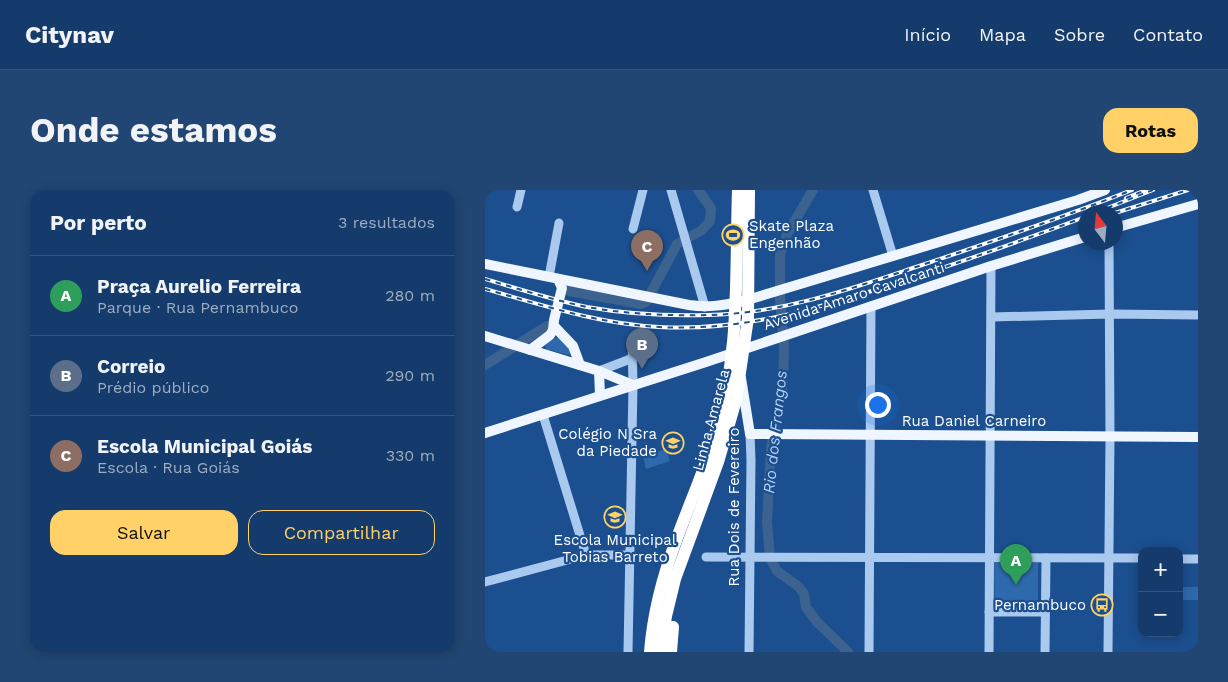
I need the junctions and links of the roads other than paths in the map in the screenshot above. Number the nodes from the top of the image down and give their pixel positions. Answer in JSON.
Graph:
{"nodes":[{"id":1,"x":521,"y":190,"type":"edge"},
{"id":2,"x":643,"y":190,"type":"edge"},
{"id":3,"x":671,"y":190,"type":"edge"},
{"id":4,"x":738,"y":190,"type":"edge"},
{"id":5,"x":749,"y":190,"type":"edge"},
{"id":6,"x":873,"y":190,"type":"edge"},
{"id":7,"x":1105,"y":190,"type":"edge"},
{"id":8,"x":1198,"y":204,"type":"edge"},
{"id":9,"x":517,"y":207,"type":"dead end"},
{"id":10,"x":559,"y":223,"type":"dead end"},
{"id":11,"x":1123,"y":226,"type":"edge"},
{"id":12,"x":633,"y":230,"type":"dead end"},
{"id":13,"x":1078,"y":239,"type":"edge"},
{"id":14,"x":1109,"y":250,"type":"edge"},
{"id":15,"x":893,"y":256,"type":"junction"},
{"id":16,"x":485,"y":264,"type":"edge"},
{"id":17,"x":991,"y":266,"type":"junction"},
{"id":18,"x":560,"y":281,"type":"junction"},
{"id":19,"x":871,"y":306,"type":"junction"},
{"id":20,"x":705,"y":307,"type":"junction"},
{"id":21,"x":1110,"y":314,"type":"junction"},
{"id":22,"x":1198,"y":314,"type":"edge"},
{"id":23,"x":992,"y":317,"type":"junction"},
{"id":24,"x":554,"y":326,"type":"junction"},
{"id":25,"x":783,"y":335,"type":"junction"},
{"id":26,"x":485,"y":336,"type":"edge"},
{"id":27,"x":632,"y":340,"type":"dead end"},
{"id":28,"x":526,"y":349,"type":"junction"},
{"id":29,"x":633,"y":358,"type":"junction"},
{"id":30,"x":706,"y":362,"type":"junction"},
{"id":31,"x":580,"y":365,"type":"junction"},
{"id":32,"x":738,"y":367,"type":"junction"},
{"id":33,"x":599,"y":371,"type":"junction"},
{"id":34,"x":633,"y":385,"type":"junction"},
{"id":35,"x":600,"y":395,"type":"junction"},
{"id":36,"x":543,"y":415,"type":"junction"},
{"id":37,"x":485,"y":433,"type":"edge"},
{"id":38,"x":750,"y":434,"type":"junction"},
{"id":39,"x":869,"y":436,"type":"junction"},
{"id":40,"x":991,"y":436,"type":"junction"},
{"id":41,"x":1110,"y":437,"type":"junction"},
{"id":42,"x":1198,"y":437,"type":"edge"},
{"id":43,"x":586,"y":555,"type":"junction"},
{"id":44,"x":629,"y":555,"type":"junction"},
{"id":45,"x":749,"y":556,"type":"junction"},
{"id":46,"x":706,"y":557,"type":"dead end"},
{"id":47,"x":869,"y":557,"type":"junction"},
{"id":48,"x":989,"y":558,"type":"junction"},
{"id":49,"x":1045,"y":558,"type":"junction"},
{"id":50,"x":1108,"y":558,"type":"junction"},
{"id":51,"x":1138,"y":558,"type":"edge"},
{"id":52,"x":1183,"y":559,"type":"edge"},
{"id":53,"x":1198,"y":559,"type":"edge"},
{"id":54,"x":671,"y":580,"type":"junction"},
{"id":55,"x":485,"y":582,"type":"edge"},
{"id":56,"x":989,"y":612,"type":"junction"},
{"id":57,"x":1045,"y":612,"type":"junction"},
{"id":58,"x":628,"y":652,"type":"edge"},
{"id":59,"x":650,"y":652,"type":"edge"},
{"id":60,"x":661,"y":652,"type":"edge"},
{"id":61,"x":671,"y":652,"type":"edge"},
{"id":62,"x":749,"y":652,"type":"edge"},
{"id":63,"x":869,"y":652,"type":"edge"},
{"id":64,"x":989,"y":652,"type":"edge"},
{"id":65,"x":1045,"y":652,"type":"edge"},
{"id":66,"x":1108,"y":652,"type":"edge"}],
"edges":[{"from":1,"to":9,"type":"street"},
{"from":2,"to":12,"type":"street"},
{"from":3,"to":20,"type":"street"},
{"from":4,"to":54,"type":"highway","name":"Linha Amarela"},
{"from":5,"to":54,"type":"highway","name":"Linha Amarela"},
{"from":6,"to":15,"type":"street"},
{"from":7,"to":15,"type":"main road"},
{"from":8,"to":11,"type":"main road"},
{"from":10,"to":18,"type":"street"},
{"from":13,"to":17,"type":"main road","name":"Avenida Amaro Cavalcanti"},
{"from":14,"to":21,"type":"street"},
{"from":15,"to":20,"type":"main road"},
{"from":16,"to":18,"type":"main road"},
{"from":17,"to":19,"type":"main road","name":"Avenida Amaro Cavalcanti"},
{"from":17,"to":23,"type":"street"},
{"from":18,"to":20,"type":"main road"},
{"from":18,"to":24,"type":"main road"},
{"from":19,"to":25,"type":"main road","name":"Avenida Amaro Cavalcanti"},
{"from":19,"to":39,"type":"street"},
{"from":21,"to":22,"type":"street"},
{"from":21,"to":23,"type":"street"},
{"from":21,"to":41,"type":"street"},
{"from":23,"to":40,"type":"street"},
{"from":24,"to":28,"type":"main road"},
{"from":24,"to":31,"type":"main road"},
{"from":25,"to":30,"type":"main road","name":"Avenida Amaro Cavalcanti"},
{"from":25,"to":32,"type":"main road"},
{"from":26,"to":28,"type":"main road"},
{"from":27,"to":29,"type":"street"},
{"from":28,"to":31,"type":"main road"},
{"from":29,"to":33,"type":"street"},
{"from":29,"to":34,"type":"street"},
{"from":30,"to":32,"type":"main road"},
{"from":30,"to":34,"type":"main road","name":"Avenida Amaro Cavalcanti"},
{"from":31,"to":33,"type":"main road"},
{"from":32,"to":38,"type":"main road","name":"Rua Dois de Fevereiro"},
{"from":33,"to":34,"type":"main road"},
{"from":33,"to":35,"type":"main road"},
{"from":34,"to":35,"type":"main road","name":"Avenida Amaro Cavalcanti"},
{"from":34,"to":44,"type":"street"},
{"from":35,"to":36,"type":"main road","name":"Avenida Amaro Cavalcanti"},
{"from":36,"to":37,"type":"main road","name":"Avenida Amaro Cavalcanti"},
{"from":36,"to":43,"type":"street"},
{"from":38,"to":39,"type":"main road","name":"Rua Daniel Carneiro"},
{"from":38,"to":45,"type":"street","name":"Rua Dois de Fevereiro"},
{"from":39,"to":40,"type":"main road","name":"Rua Daniel Carneiro"},
{"from":39,"to":47,"type":"street"},
{"from":40,"to":41,"type":"main road","name":"Rua Daniel Carneiro"},
{"from":40,"to":48,"type":"street"},
{"from":41,"to":42,"type":"main road","name":"Rua Daniel Carneiro"},
{"from":41,"to":50,"type":"street"},
{"from":43,"to":44,"type":"street"},
{"from":43,"to":55,"type":"street"},
{"from":44,"to":58,"type":"street"},
{"from":45,"to":46,"type":"street"},
{"from":45,"to":47,"type":"street"},
{"from":45,"to":62,"type":"street","name":"Rua Dois de Fevereiro"},
{"from":47,"to":48,"type":"street"},
{"from":47,"to":63,"type":"street"},
{"from":48,"to":49,"type":"street"},
{"from":48,"to":56,"type":"street"},
{"from":49,"to":50,"type":"street"},
{"from":49,"to":57,"type":"street"},
{"from":50,"to":51,"type":"street"},
{"from":50,"to":66,"type":"street"},
{"from":52,"to":53,"type":"street"},
{"from":54,"to":59,"type":"highway","name":"Linha Amarela"},
{"from":54,"to":60,"type":"highway","name":"Linha Amarela"},
{"from":54,"to":61,"type":"highway"},
{"from":56,"to":57,"type":"street"},
{"from":56,"to":64,"type":"street"},
{"from":57,"to":65,"type":"street"}]}
